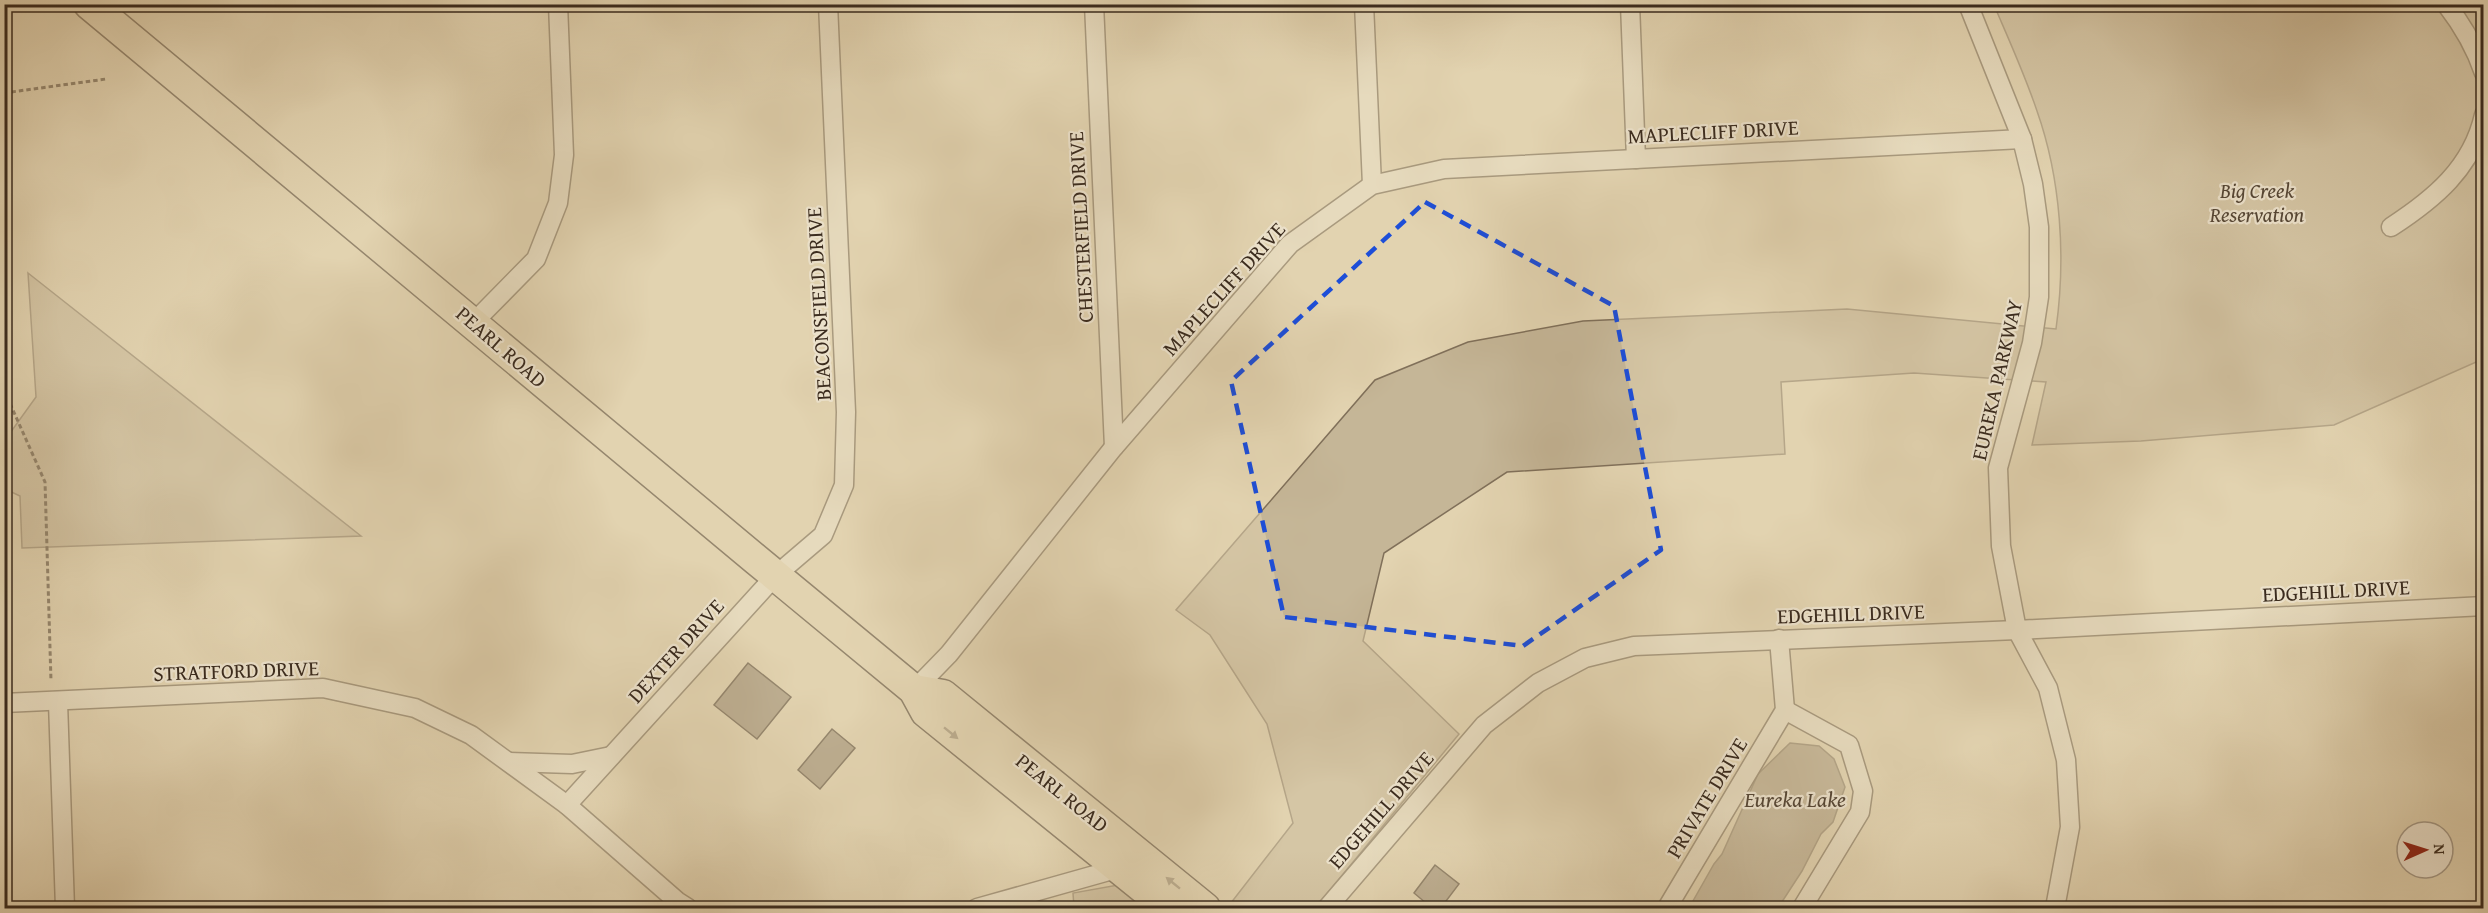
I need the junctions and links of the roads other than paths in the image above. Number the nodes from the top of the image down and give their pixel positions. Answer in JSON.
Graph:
{"nodes":[{"id":1,"x":89,"y":4,"type":"edge"},
{"id":2,"x":558,"y":4,"type":"edge"},
{"id":3,"x":828,"y":4,"type":"edge"},
{"id":4,"x":1094,"y":4,"type":"edge"},
{"id":5,"x":1364,"y":4,"type":"edge"},
{"id":6,"x":1630,"y":4,"type":"edge"},
{"id":7,"x":1968,"y":4,"type":"edge"},
{"id":8,"x":2446,"y":4,"type":"edge"},
{"id":9,"x":2484,"y":73,"type":"edge"},
{"id":10,"x":2484,"y":115,"type":"edge"},
{"id":11,"x":2022,"y":139,"type":"junction"},
{"id":12,"x":1636,"y":159,"type":"junction"},
{"id":13,"x":1372,"y":185,"type":"junction"},
{"id":14,"x":2391,"y":227,"type":"dead end"},
{"id":15,"x":473,"y":323,"type":"junction"},
{"id":16,"x":1114,"y":447,"type":"junction"},
{"id":17,"x":775,"y":576,"type":"junction"},
{"id":18,"x":2484,"y":606,"type":"edge"},
{"id":19,"x":2017,"y":630,"type":"junction"},
{"id":20,"x":1779,"y":639,"type":"junction"},
{"id":21,"x":914,"y":690,"type":"junction"},
{"id":22,"x":58,"y":702,"type":"junction"},
{"id":23,"x":4,"y":703,"type":"edge"},
{"id":24,"x":1785,"y":710,"type":"junction"},
{"id":25,"x":611,"y":756,"type":"junction"},
{"id":26,"x":508,"y":762,"type":"junction"},
{"id":27,"x":567,"y":805,"type":"junction"},
{"id":28,"x":1116,"y":868,"type":"junction"},
{"id":29,"x":65,"y":909,"type":"edge"},
{"id":30,"x":688,"y":909,"type":"edge"},
{"id":31,"x":976,"y":909,"type":"edge"},
{"id":32,"x":1168,"y":909,"type":"edge"},
{"id":33,"x":1205,"y":909,"type":"edge"},
{"id":34,"x":1327,"y":909,"type":"edge"},
{"id":35,"x":1667,"y":909,"type":"edge"},
{"id":36,"x":1802,"y":909,"type":"edge"},
{"id":37,"x":2055,"y":909,"type":"edge"}],
"edges":[{"from":1,"to":15,"type":"main road","name":"PEARL ROAD"},
{"from":2,"to":15,"type":"street"},
{"from":3,"to":17,"type":"street","name":"BEACONSFIELD DRIVE"},
{"from":4,"to":16,"type":"street","name":"CHESTERFIELD DRIVE"},
{"from":5,"to":13,"type":"street"},
{"from":6,"to":12,"type":"street"},
{"from":7,"to":11,"type":"street","name":"EUREKA PARKWAY"},
{"from":8,"to":9,"type":"street"},
{"from":10,"to":14,"type":"street"},
{"from":11,"to":12,"type":"street","name":"MAPLECLIFF DRIVE"},
{"from":11,"to":19,"type":"street","name":"EUREKA PARKWAY"},
{"from":12,"to":13,"type":"street","name":"MAPLECLIFF DRIVE"},
{"from":13,"to":16,"type":"street","name":"MAPLECLIFF DRIVE"},
{"from":15,"to":17,"type":"main road","name":"PEARL ROAD"},
{"from":16,"to":21,"type":"street","name":"MAPLECLIFF DRIVE"},
{"from":17,"to":21,"type":"main road","name":"PEARL ROAD"},
{"from":17,"to":25,"type":"street","name":"DEXTER DRIVE"},
{"from":18,"to":19,"type":"street","name":"EDGEHILL DRIVE"},
{"from":19,"to":20,"type":"street","name":"EDGEHILL DRIVE"},
{"from":19,"to":37,"type":"street","name":"EUREKA PARKWAY"},
{"from":20,"to":24,"type":"street"},
{"from":20,"to":34,"type":"street","name":"EDGEHILL DRIVE"},
{"from":21,"to":28,"type":"main road","name":"PEARL ROAD","one_way":true},
{"from":33,"to":21,"type":"main road","name":"PEARL ROAD","one_way":true},
{"from":22,"to":23,"type":"street","name":"STRATFORD DRIVE"},
{"from":22,"to":26,"type":"street","name":"STRATFORD DRIVE"},
{"from":22,"to":29,"type":"street"},
{"from":24,"to":35,"type":"street","name":"PRIVATE DRIVE"},
{"from":24,"to":36,"type":"street"},
{"from":25,"to":26,"type":"street"},
{"from":25,"to":27,"type":"street","name":"DEXTER DRIVE"},
{"from":26,"to":27,"type":"street","name":"STRATFORD DRIVE"},
{"from":27,"to":30,"type":"street","name":"STRATFORD DRIVE"},
{"from":28,"to":31,"type":"street"},
{"from":28,"to":32,"type":"main road","name":"PEARL ROAD"}]}
